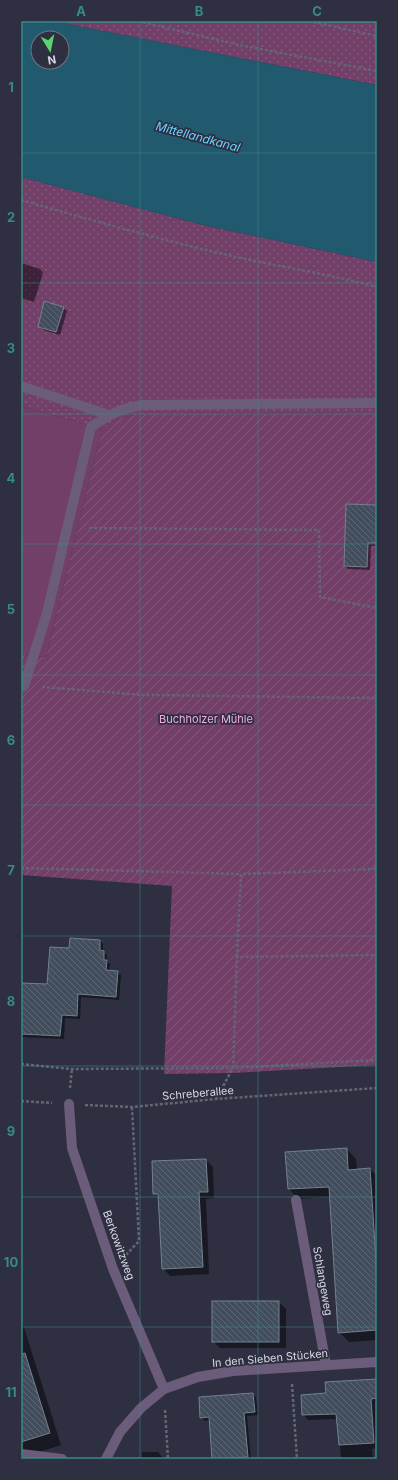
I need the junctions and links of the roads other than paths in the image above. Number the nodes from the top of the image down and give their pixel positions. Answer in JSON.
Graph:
{"nodes":[{"id":1,"x":21,"y":386,"type":"edge"},
{"id":2,"x":377,"y":403,"type":"edge"},
{"id":3,"x":109,"y":415,"type":"junction"},
{"id":4,"x":24,"y":686,"type":"road end"},
{"id":5,"x":69,"y":1104,"type":"road end"},
{"id":6,"x":296,"y":1200,"type":"dead end"},
{"id":7,"x":377,"y":1362,"type":"edge"},
{"id":8,"x":326,"y":1365,"type":"junction"},
{"id":9,"x":164,"y":1389,"type":"junction"},
{"id":10,"x":21,"y":1454,"type":"edge"},
{"id":11,"x":62,"y":1459,"type":"edge"},
{"id":12,"x":106,"y":1459,"type":"edge"}],
"edges":[{"from":1,"to":3,"type":"street"},
{"from":2,"to":3,"type":"street"},
{"from":3,"to":4,"type":"street"},
{"from":5,"to":9,"type":"street","name":"Berkowitzweg"},
{"from":6,"to":8,"type":"street","name":"Schlangeweg"},
{"from":7,"to":8,"type":"street","name":"In den Sieben Stücken"},
{"from":8,"to":9,"type":"street","name":"In den Sieben Stücken"},
{"from":9,"to":12,"type":"street","name":"In den Sieben Stücken"},
{"from":10,"to":11,"type":"street"}]}
